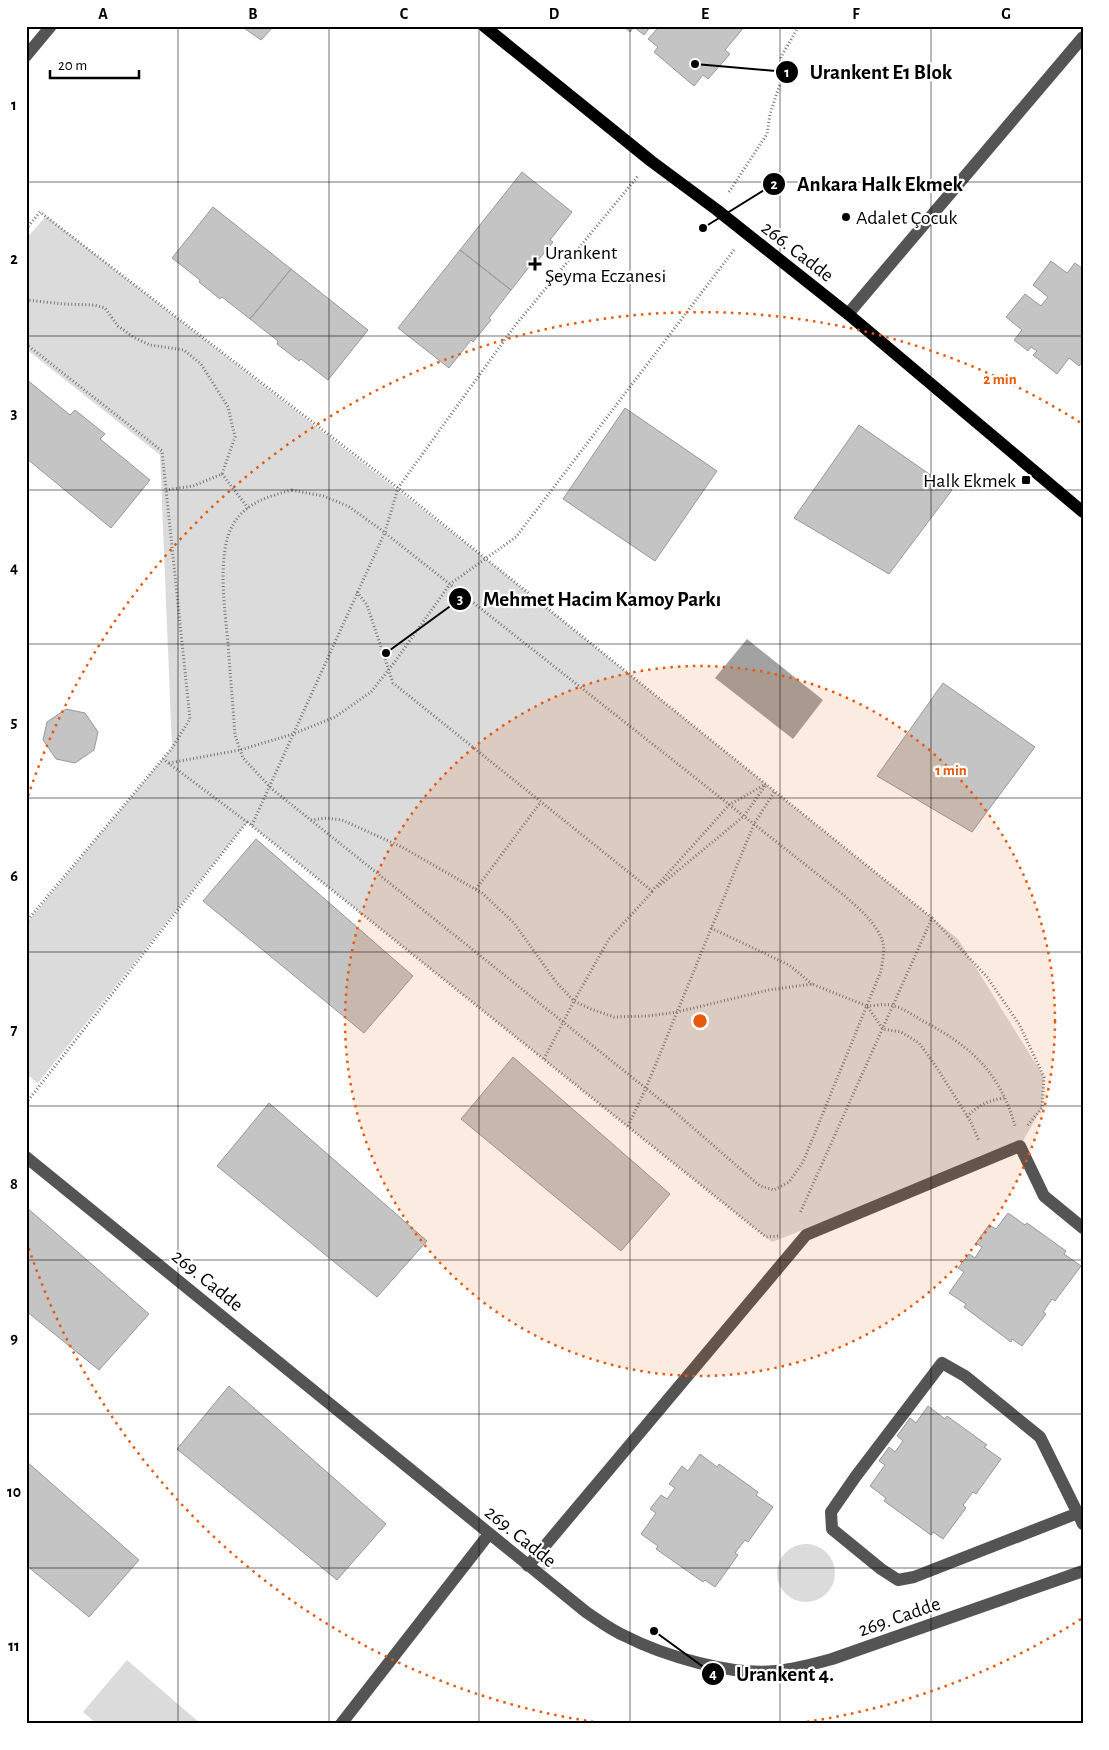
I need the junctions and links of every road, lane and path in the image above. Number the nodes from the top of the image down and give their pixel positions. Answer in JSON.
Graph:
{"nodes":[{"id":1,"x":51,"y":26,"type":"edge"},
{"id":2,"x":484,"y":26,"type":"edge"},
{"id":3,"x":799,"y":26,"type":"edge"},
{"id":4,"x":1083,"y":37,"type":"edge"},
{"id":5,"x":26,"y":56,"type":"edge"},
{"id":6,"x":650,"y":161,"type":"junction"},
{"id":7,"x":717,"y":210,"type":"junction"},
{"id":8,"x":26,"y":229,"type":"edge"},
{"id":9,"x":747,"y":234,"type":"junction"},
{"id":10,"x":26,"y":300,"type":"edge"},
{"id":11,"x":848,"y":314,"type":"junction"},
{"id":12,"x":26,"y":344,"type":"edge"},
{"id":13,"x":222,"y":474,"type":"junction"},
{"id":14,"x":398,"y":488,"type":"junction"},
{"id":15,"x":166,"y":490,"type":"junction"},
{"id":16,"x":248,"y":508,"type":"junction"},
{"id":17,"x":1083,"y":512,"type":"edge"},
{"id":18,"x":385,"y":532,"type":"junction"},
{"id":19,"x":486,"y":559,"type":"junction"},
{"id":20,"x":450,"y":584,"type":"junction"},
{"id":21,"x":357,"y":591,"type":"junction"},
{"id":22,"x":388,"y":671,"type":"junction"},
{"id":23,"x":293,"y":734,"type":"junction"},
{"id":24,"x":240,"y":750,"type":"junction"},
{"id":25,"x":163,"y":759,"type":"junction"},
{"id":26,"x":169,"y":763,"type":"junction"},
{"id":27,"x":766,"y":784,"type":"junction"},
{"id":28,"x":270,"y":787,"type":"junction"},
{"id":29,"x":775,"y":791,"type":"junction"},
{"id":30,"x":540,"y":802,"type":"junction"},
{"id":31,"x":729,"y":805,"type":"junction"},
{"id":32,"x":744,"y":816,"type":"junction"},
{"id":33,"x":311,"y":820,"type":"junction"},
{"id":34,"x":247,"y":822,"type":"junction"},
{"id":35,"x":754,"y":824,"type":"junction"},
{"id":36,"x":252,"y":825,"type":"junction"},
{"id":37,"x":476,"y":889,"type":"junction"},
{"id":38,"x":652,"y":892,"type":"junction"},
{"id":39,"x":932,"y":918,"type":"junction"},
{"id":40,"x":26,"y":922,"type":"edge"},
{"id":41,"x":711,"y":928,"type":"junction"},
{"id":42,"x":812,"y":984,"type":"junction"},
{"id":43,"x":574,"y":1000,"type":"junction"},
{"id":44,"x":893,"y":1005,"type":"junction"},
{"id":45,"x":867,"y":1006,"type":"junction"},
{"id":46,"x":677,"y":1012,"type":"junction"},
{"id":47,"x":563,"y":1021,"type":"junction"},
{"id":48,"x":883,"y":1029,"type":"junction"},
{"id":49,"x":544,"y":1059,"type":"junction"},
{"id":50,"x":646,"y":1088,"type":"junction"},
{"id":51,"x":1005,"y":1098,"type":"junction"},
{"id":52,"x":26,"y":1103,"type":"edge"},
{"id":53,"x":967,"y":1117,"type":"junction"},
{"id":54,"x":628,"y":1126,"type":"junction"},
{"id":55,"x":1019,"y":1142,"type":"junction"},
{"id":56,"x":26,"y":1157,"type":"edge"},
{"id":57,"x":987,"y":1160,"type":"junction"},
{"id":58,"x":799,"y":1216,"type":"dead end"},
{"id":59,"x":1083,"y":1228,"type":"edge"},
{"id":60,"x":783,"y":1235,"type":"dead end"},
{"id":61,"x":1080,"y":1519,"type":"edge"},
{"id":62,"x":489,"y":1534,"type":"junction"},
{"id":63,"x":528,"y":1566,"type":"junction"},
{"id":64,"x":1083,"y":1571,"type":"edge"},
{"id":65,"x":341,"y":1724,"type":"edge"}],
"edges":[{"from":1,"to":5,"type":"street"},
{"from":2,"to":6,"type":"main road","name":"266. Cadde"},
{"from":3,"to":7,"type":"path"},
{"from":4,"to":11,"type":"street"},
{"from":6,"to":7,"type":"main road","name":"266. Cadde"},
{"from":6,"to":14,"type":"path"},
{"from":7,"to":9,"type":"main road","name":"266. Cadde"},
{"from":8,"to":14,"type":"path"},
{"from":9,"to":11,"type":"main road","name":"266. Cadde"},
{"from":9,"to":19,"type":"path"},
{"from":10,"to":13,"type":"path"},
{"from":11,"to":17,"type":"main road","name":"266. Cadde"},
{"from":12,"to":15,"type":"path"},
{"from":13,"to":15,"type":"path"},
{"from":13,"to":16,"type":"path"},
{"from":14,"to":18,"type":"path"},
{"from":14,"to":19,"type":"path"},
{"from":15,"to":25,"type":"path"},
{"from":16,"to":18,"type":"path"},
{"from":16,"to":24,"type":"path"},
{"from":18,"to":20,"type":"path"},
{"from":18,"to":21,"type":"path"},
{"from":19,"to":20,"type":"path"},
{"from":19,"to":27,"type":"path"},
{"from":20,"to":22,"type":"path"},
{"from":20,"to":31,"type":"path"},
{"from":21,"to":22,"type":"path"},
{"from":21,"to":23,"type":"path"},
{"from":22,"to":23,"type":"path"},
{"from":22,"to":30,"type":"path"},
{"from":23,"to":24,"type":"path"},
{"from":23,"to":28,"type":"path"},
{"from":24,"to":26,"type":"path"},
{"from":24,"to":28,"type":"path"},
{"from":25,"to":26,"type":"path"},
{"from":25,"to":40,"type":"path"},
{"from":26,"to":34,"type":"path"},
{"from":27,"to":29,"type":"path"},
{"from":27,"to":31,"type":"path"},
{"from":27,"to":32,"type":"path"},
{"from":28,"to":33,"type":"path"},
{"from":28,"to":36,"type":"path"},
{"from":29,"to":35,"type":"path"},
{"from":29,"to":39,"type":"path"},
{"from":30,"to":37,"type":"path"},
{"from":30,"to":38,"type":"path"},
{"from":31,"to":32,"type":"path"},
{"from":31,"to":38,"type":"path"},
{"from":32,"to":35,"type":"path"},
{"from":32,"to":38,"type":"path"},
{"from":33,"to":37,"type":"path"},
{"from":33,"to":47,"type":"path"},
{"from":34,"to":36,"type":"path"},
{"from":34,"to":52,"type":"path"},
{"from":35,"to":41,"type":"path"},
{"from":35,"to":45,"type":"path"},
{"from":36,"to":49,"type":"path"},
{"from":37,"to":43,"type":"path"},
{"from":38,"to":43,"type":"path"},
{"from":39,"to":44,"type":"path"},
{"from":39,"to":55,"type":"path"},
{"from":41,"to":42,"type":"path"},
{"from":41,"to":46,"type":"path"},
{"from":42,"to":45,"type":"path"},
{"from":42,"to":46,"type":"path"},
{"from":43,"to":46,"type":"path"},
{"from":43,"to":47,"type":"path"},
{"from":44,"to":45,"type":"path"},
{"from":44,"to":48,"type":"path"},
{"from":44,"to":51,"type":"path"},
{"from":45,"to":48,"type":"path"},
{"from":45,"to":50,"type":"path"},
{"from":46,"to":50,"type":"path"},
{"from":47,"to":49,"type":"path"},
{"from":47,"to":50,"type":"path"},
{"from":48,"to":53,"type":"path"},
{"from":48,"to":58,"type":"path"},
{"from":49,"to":54,"type":"path"},
{"from":50,"to":54,"type":"path"},
{"from":51,"to":53,"type":"path"},
{"from":51,"to":55,"type":"path"},
{"from":53,"to":57,"type":"path"},
{"from":54,"to":60,"type":"path"},
{"from":55,"to":57,"type":"street"},
{"from":55,"to":59,"type":"street"},
{"from":56,"to":62,"type":"street","name":"269. Cadde"},
{"from":57,"to":63,"type":"street"},
{"from":61,"to":61,"type":"street"},
{"from":62,"to":63,"type":"street","name":"269. Cadde"},
{"from":62,"to":65,"type":"street"},
{"from":63,"to":64,"type":"street","name":"269. Cadde"}]}
